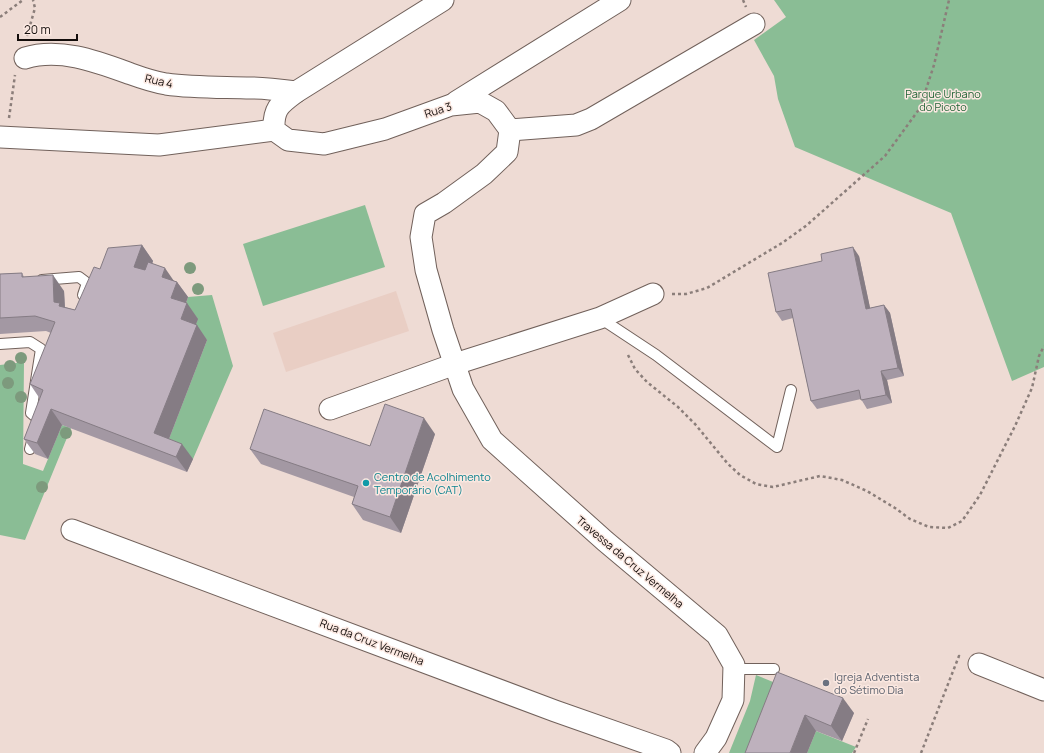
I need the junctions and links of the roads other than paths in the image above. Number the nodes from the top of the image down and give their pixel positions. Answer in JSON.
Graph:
{"nodes":[{"id":1,"x":443,"y":0,"type":"edge"},
{"id":2,"x":620,"y":0,"type":"edge"},
{"id":3,"x":754,"y":24,"type":"dead end"},
{"id":4,"x":25,"y":58,"type":"road end"},
{"id":5,"x":296,"y":92,"type":"junction"},
{"id":6,"x":451,"y":105,"type":"junction"},
{"id":7,"x":274,"y":130,"type":"junction"},
{"id":8,"x":510,"y":130,"type":"junction"},
{"id":9,"x":3,"y":137,"type":"edge"},
{"id":10,"x":31,"y":280,"type":"edge"},
{"id":11,"x":653,"y":294,"type":"road end"},
{"id":12,"x":81,"y":302,"type":"edge"},
{"id":13,"x":600,"y":318,"type":"junction"},
{"id":14,"x":0,"y":344,"type":"edge"},
{"id":15,"x":455,"y":364,"type":"junction"},
{"id":16,"x":791,"y":390,"type":"dead end"},
{"id":17,"x":330,"y":409,"type":"dead end"},
{"id":18,"x":30,"y":449,"type":"edge"},
{"id":19,"x":72,"y":530,"type":"dead end"},
{"id":20,"x":979,"y":664,"type":"road end"},
{"id":21,"x":734,"y":669,"type":"junction"},
{"id":22,"x":774,"y":669,"type":"dead end"},
{"id":23,"x":1044,"y":690,"type":"edge"},
{"id":24,"x":670,"y":753,"type":"edge"},
{"id":25,"x":706,"y":753,"type":"edge"}],
"edges":[{"from":1,"to":5,"type":"street"},
{"from":2,"to":6,"type":"street"},
{"from":3,"to":8,"type":"street"},
{"from":4,"to":5,"type":"street","name":"Rua 4"},
{"from":5,"to":7,"type":"street"},
{"from":6,"to":7,"type":"street","name":"Rua 3"},
{"from":6,"to":8,"type":"street","name":"Rua 3"},
{"from":7,"to":9,"type":"street"},
{"from":8,"to":15,"type":"street"},
{"from":10,"to":12,"type":"lane"},
{"from":11,"to":13,"type":"street"},
{"from":13,"to":15,"type":"street"},
{"from":13,"to":16,"type":"lane"},
{"from":14,"to":18,"type":"lane"},
{"from":15,"to":17,"type":"street"},
{"from":15,"to":21,"type":"street","name":"Travessa da Cruz Vermelha"},
{"from":19,"to":24,"type":"street","name":"Rua da Cruz Vermelha"},
{"from":20,"to":23,"type":"street"},
{"from":21,"to":22,"type":"lane"},
{"from":21,"to":25,"type":"street","name":"Travessa da Cruz Vermelha"}]}
